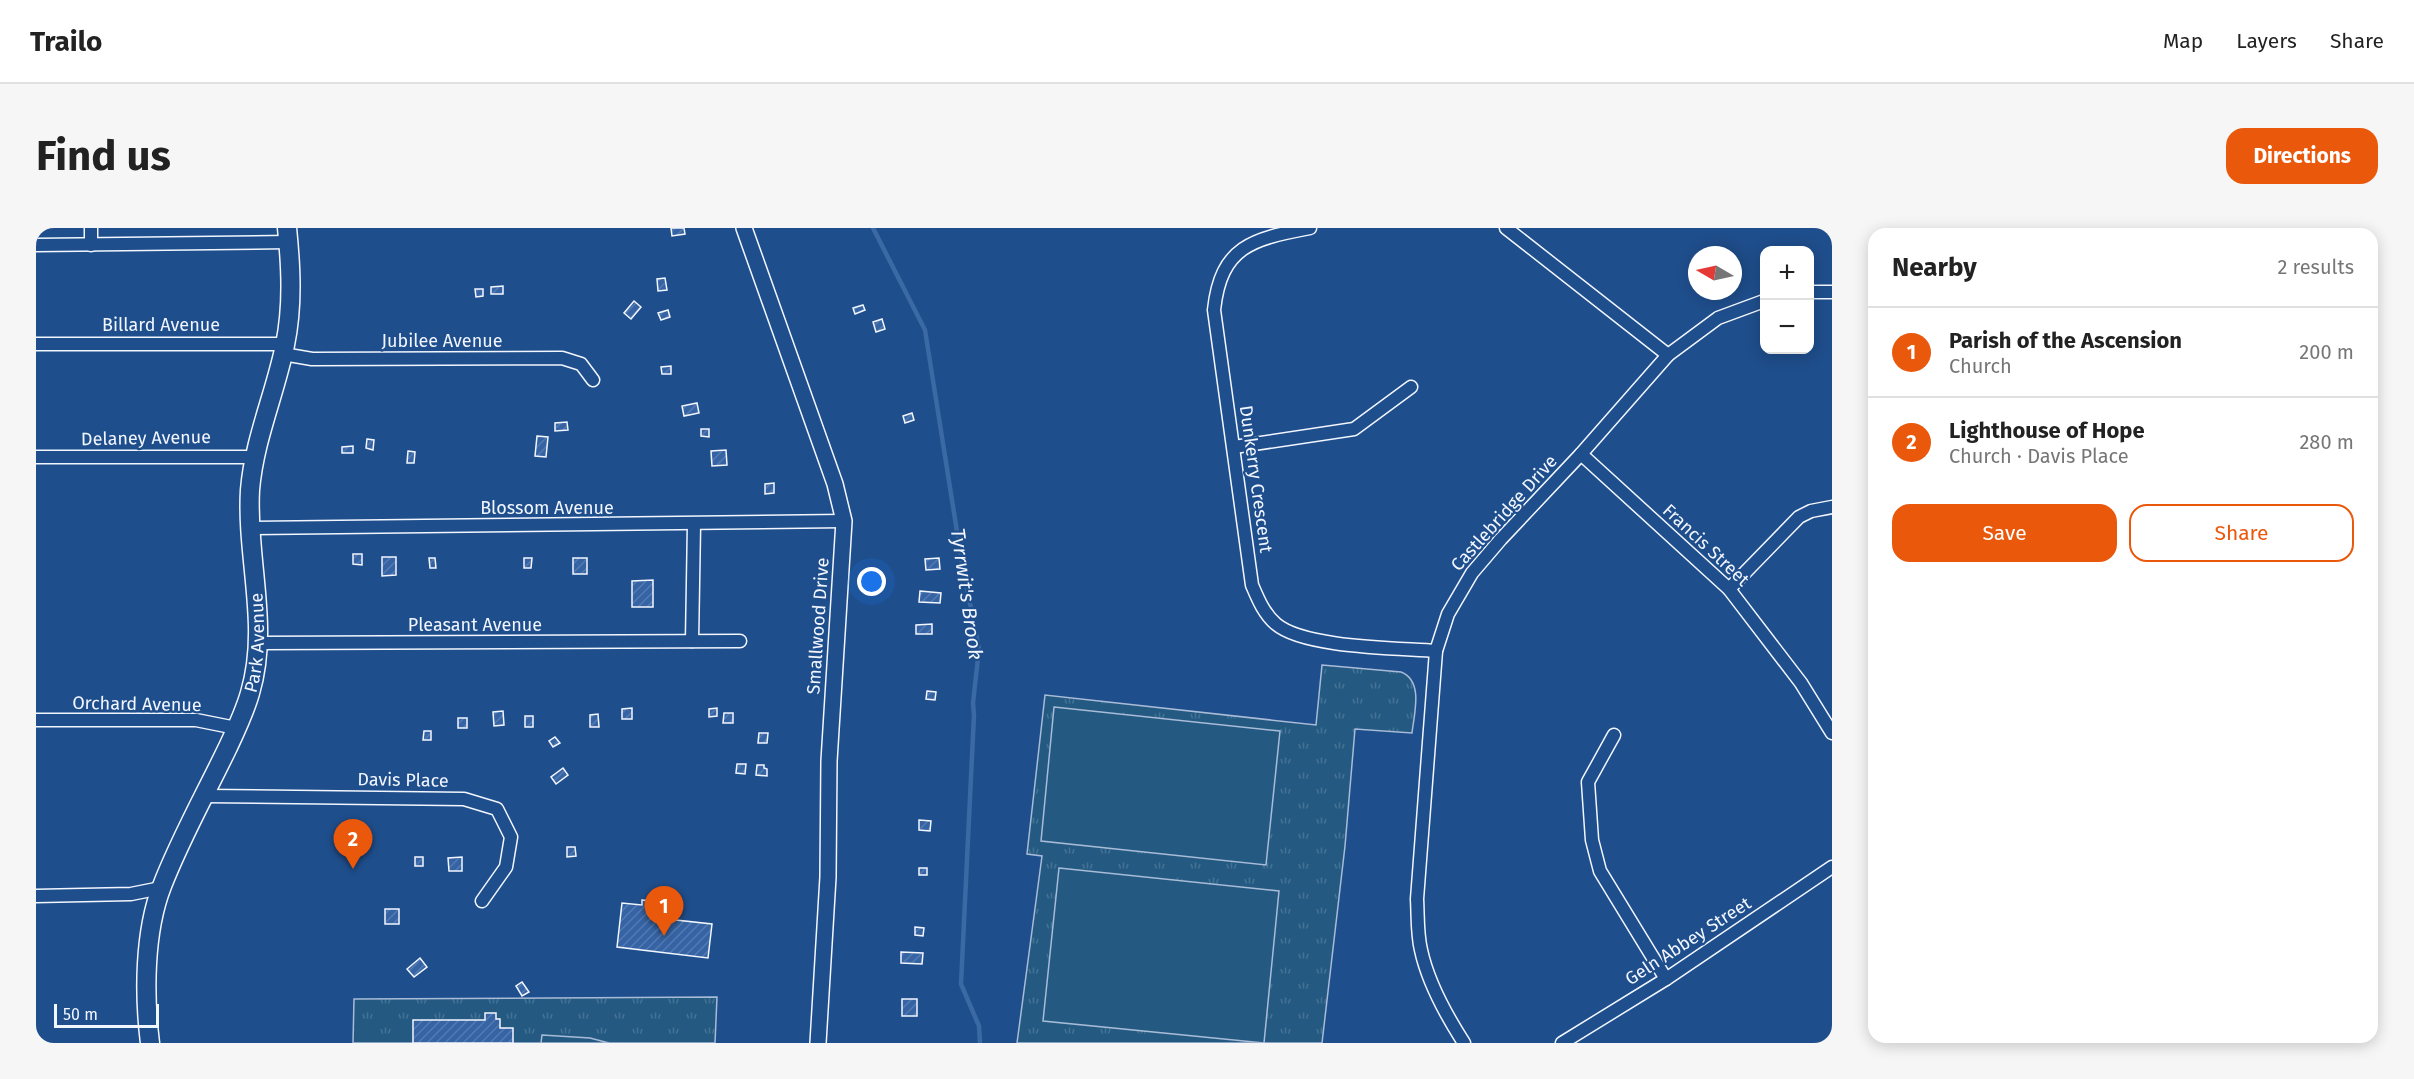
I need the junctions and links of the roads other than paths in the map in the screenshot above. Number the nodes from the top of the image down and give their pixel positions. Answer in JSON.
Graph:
{"nodes":[{"id":1,"x":91,"y":228,"type":"edge"},
{"id":2,"x":744,"y":228,"type":"edge"},
{"id":3,"x":1310,"y":228,"type":"edge"},
{"id":4,"x":1506,"y":228,"type":"edge"},
{"id":5,"x":288,"y":235,"type":"edge"},
{"id":6,"x":36,"y":245,"type":"edge"},
{"id":7,"x":91,"y":245,"type":"junction"},
{"id":8,"x":1814,"y":292,"type":"edge"},
{"id":9,"x":1832,"y":292,"type":"edge"},
{"id":10,"x":1760,"y":302,"type":"edge"},
{"id":11,"x":36,"y":344,"type":"edge"},
{"id":12,"x":284,"y":349,"type":"junction"},
{"id":13,"x":1668,"y":355,"type":"junction"},
{"id":14,"x":593,"y":380,"type":"dead end"},
{"id":15,"x":1411,"y":387,"type":"dead end"},
{"id":16,"x":1234,"y":447,"type":"junction"},
{"id":17,"x":1581,"y":454,"type":"junction"},
{"id":18,"x":36,"y":457,"type":"edge"},
{"id":19,"x":256,"y":457,"type":"junction"},
{"id":20,"x":1832,"y":507,"type":"edge"},
{"id":21,"x":844,"y":521,"type":"junction"},
{"id":22,"x":694,"y":524,"type":"junction"},
{"id":23,"x":250,"y":528,"type":"junction"},
{"id":24,"x":1729,"y":589,"type":"junction"},
{"id":25,"x":692,"y":641,"type":"junction"},
{"id":26,"x":740,"y":641,"type":"dead end"},
{"id":27,"x":259,"y":643,"type":"junction"},
{"id":28,"x":1436,"y":651,"type":"junction"},
{"id":29,"x":36,"y":720,"type":"edge"},
{"id":30,"x":236,"y":728,"type":"junction"},
{"id":31,"x":1832,"y":733,"type":"edge"},
{"id":32,"x":1614,"y":735,"type":"dead end"},
{"id":33,"x":205,"y":796,"type":"junction"},
{"id":34,"x":1832,"y":867,"type":"edge"},
{"id":35,"x":161,"y":888,"type":"junction"},
{"id":36,"x":36,"y":896,"type":"edge"},
{"id":37,"x":482,"y":901,"type":"dead end"},
{"id":38,"x":1666,"y":979,"type":"junction"},
{"id":39,"x":150,"y":1043,"type":"edge"},
{"id":40,"x":818,"y":1043,"type":"edge"},
{"id":41,"x":1464,"y":1043,"type":"edge"},
{"id":42,"x":1562,"y":1043,"type":"edge"}],
"edges":[{"from":1,"to":7,"type":"street"},
{"from":2,"to":21,"type":"street","name":"Smallwood Drive"},
{"from":3,"to":16,"type":"street","name":"Dunkerry Crescent"},
{"from":4,"to":13,"type":"street"},
{"from":5,"to":7,"type":"street"},
{"from":5,"to":12,"type":"main road","name":"Park Avenue"},
{"from":6,"to":7,"type":"street"},
{"from":8,"to":9,"type":"street"},
{"from":10,"to":13,"type":"street","name":"Castlebridge Drive"},
{"from":11,"to":12,"type":"street","name":"Billard Avenue"},
{"from":12,"to":14,"type":"street","name":"Jubilee Avenue"},
{"from":12,"to":19,"type":"main road","name":"Park Avenue"},
{"from":13,"to":17,"type":"street","name":"Castlebridge Drive"},
{"from":15,"to":16,"type":"street"},
{"from":16,"to":28,"type":"street","name":"Dunkerry Crescent"},
{"from":17,"to":24,"type":"street","name":"Francis Street"},
{"from":17,"to":28,"type":"street","name":"Castlebridge Drive"},
{"from":18,"to":19,"type":"street","name":"Delaney Avenue"},
{"from":19,"to":23,"type":"main road","name":"Park Avenue"},
{"from":20,"to":24,"type":"street"},
{"from":21,"to":22,"type":"street","name":"Blossom Avenue"},
{"from":21,"to":40,"type":"street","name":"Smallwood Drive"},
{"from":22,"to":23,"type":"street","name":"Blossom Avenue"},
{"from":22,"to":25,"type":"street"},
{"from":23,"to":27,"type":"main road","name":"Park Avenue"},
{"from":24,"to":31,"type":"street","name":"Francis Street"},
{"from":25,"to":26,"type":"street","name":"Pleasant Avenue"},
{"from":25,"to":27,"type":"street","name":"Pleasant Avenue"},
{"from":27,"to":30,"type":"main road","name":"Park Avenue"},
{"from":28,"to":41,"type":"street","name":"Castlebridge Drive"},
{"from":29,"to":30,"type":"street","name":"Orchard Avenue"},
{"from":30,"to":33,"type":"main road","name":"Park Avenue"},
{"from":32,"to":38,"type":"street"},
{"from":33,"to":35,"type":"main road","name":"Park Avenue"},
{"from":33,"to":37,"type":"street","name":"Davis Place"},
{"from":34,"to":38,"type":"street","name":"Geln Abbey Street"},
{"from":35,"to":36,"type":"street"},
{"from":35,"to":39,"type":"main road","name":"Park Avenue"},
{"from":38,"to":42,"type":"street","name":"Geln Abbey Street"}]}
